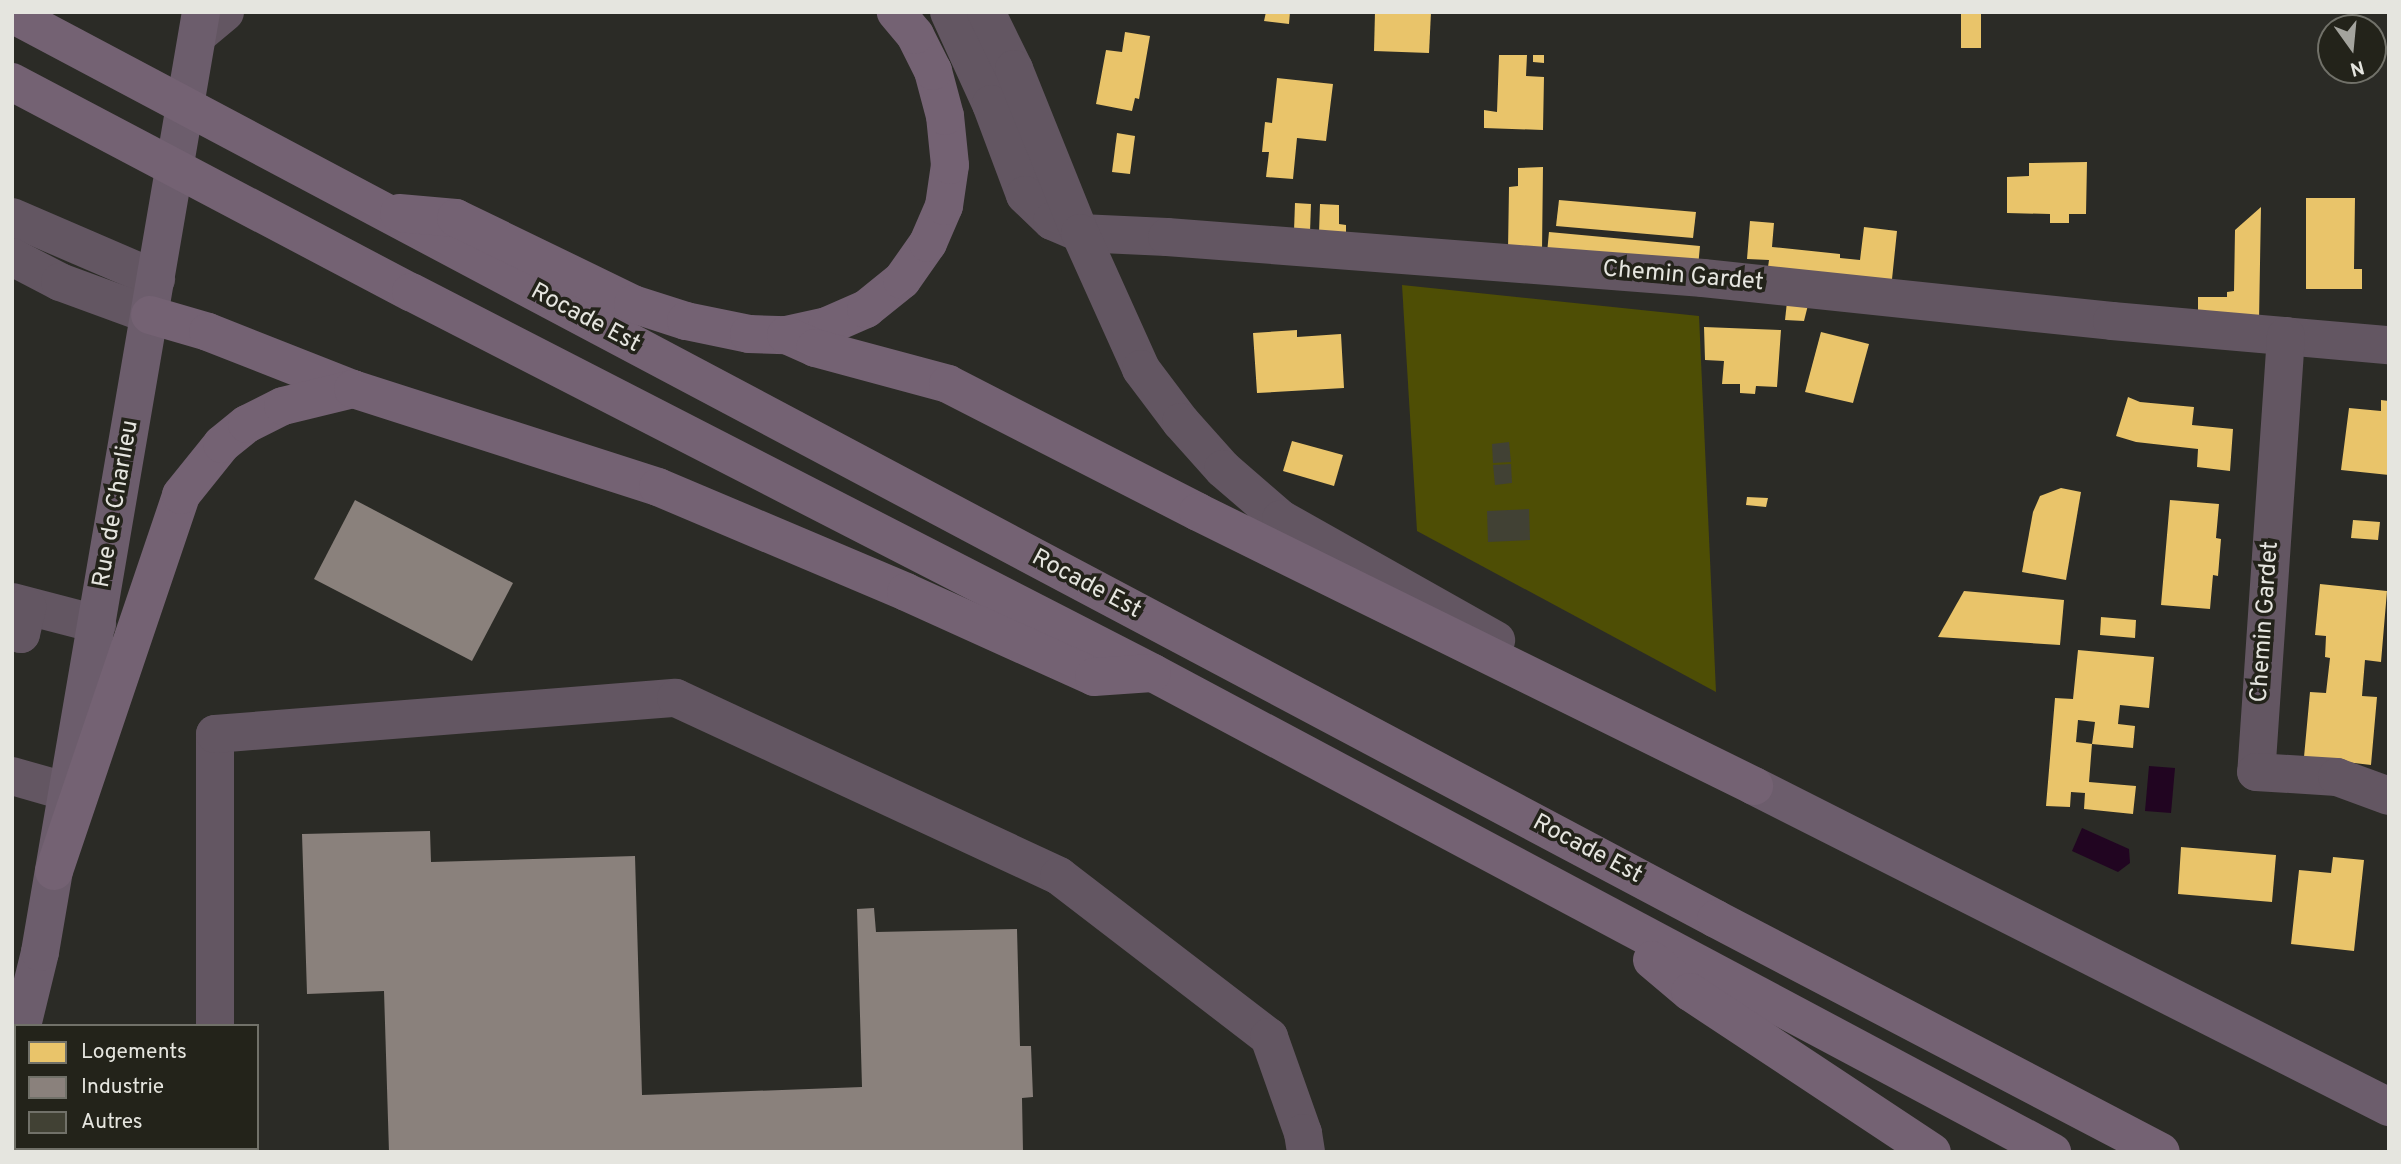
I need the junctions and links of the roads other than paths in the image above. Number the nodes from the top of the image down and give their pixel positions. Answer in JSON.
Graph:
{"nodes":[{"id":1,"x":896,"y":12,"type":"edge"},
{"id":2,"x":949,"y":12,"type":"edge"},
{"id":3,"x":986,"y":12,"type":"edge"},
{"id":4,"x":12,"y":13,"type":"edge"},
{"id":5,"x":209,"y":19,"type":"edge"},
{"id":6,"x":12,"y":82,"type":"edge"},
{"id":7,"x":384,"y":212,"type":"junction"},
{"id":8,"x":12,"y":217,"type":"edge"},
{"id":9,"x":1080,"y":233,"type":"junction"},
{"id":10,"x":12,"y":257,"type":"edge"},
{"id":11,"x":153,"y":297,"type":"junction"},
{"id":12,"x":786,"y":335,"type":"junction"},
{"id":13,"x":2286,"y":336,"type":"junction"},
{"id":14,"x":2389,"y":345,"type":"edge"},
{"id":15,"x":353,"y":389,"type":"junction"},
{"id":16,"x":17,"y":614,"type":"edge"},
{"id":17,"x":97,"y":624,"type":"junction"},
{"id":18,"x":1153,"y":673,"type":"junction"},
{"id":19,"x":12,"y":776,"type":"edge"},
{"id":20,"x":1754,"y":786,"type":"junction"},
{"id":21,"x":68,"y":792,"type":"junction"},
{"id":22,"x":2389,"y":796,"type":"edge"},
{"id":23,"x":54,"y":871,"type":"junction"},
{"id":24,"x":1695,"y":980,"type":"junction"},
{"id":25,"x":28,"y":1015,"type":"edge"},
{"id":26,"x":215,"y":1024,"type":"edge"},
{"id":27,"x":2389,"y":1107,"type":"edge"},
{"id":28,"x":1306,"y":1152,"type":"edge"},
{"id":29,"x":1932,"y":1152,"type":"edge"},
{"id":30,"x":2052,"y":1152,"type":"edge"},
{"id":31,"x":2161,"y":1152,"type":"edge"}],
"edges":[{"from":1,"to":12,"type":"highway"},
{"from":2,"to":9,"type":"street"},
{"from":3,"to":9,"type":"street"},
{"from":4,"to":7,"type":"highway","name":"Rocade Est"},
{"from":5,"to":11,"type":"main road","name":"Rue de Charlieu"},
{"from":6,"to":18,"type":"highway","name":"Rocade Est"},
{"from":7,"to":12,"type":"highway"},
{"from":7,"to":31,"type":"highway","name":"Rocade Est"},
{"from":8,"to":11,"type":"street"},
{"from":9,"to":13,"type":"street","name":"Chemin Gardet"},
{"from":9,"to":20,"type":"street"},
{"from":10,"to":11,"type":"street"},
{"from":11,"to":15,"type":"highway"},
{"from":11,"to":17,"type":"main road","name":"Rue de Charlieu"},
{"from":12,"to":20,"type":"highway"},
{"from":13,"to":14,"type":"street","name":"Chemin Gardet"},
{"from":13,"to":22,"type":"street","name":"Chemin Gardet"},
{"from":15,"to":18,"type":"highway"},
{"from":15,"to":23,"type":"highway"},
{"from":16,"to":17,"type":"street"},
{"from":17,"to":21,"type":"main road","name":"Rue de Charlieu"},
{"from":18,"to":24,"type":"highway","name":"Rocade Est"},
{"from":19,"to":21,"type":"street"},
{"from":20,"to":27,"type":"main road"},
{"from":21,"to":23,"type":"main road","name":"Rue de Charlieu"},
{"from":23,"to":25,"type":"main road","name":"Rue de Charlieu"},
{"from":24,"to":29,"type":"highway"},
{"from":24,"to":30,"type":"highway","name":"Rocade Est"},
{"from":26,"to":28,"type":"street"}]}
